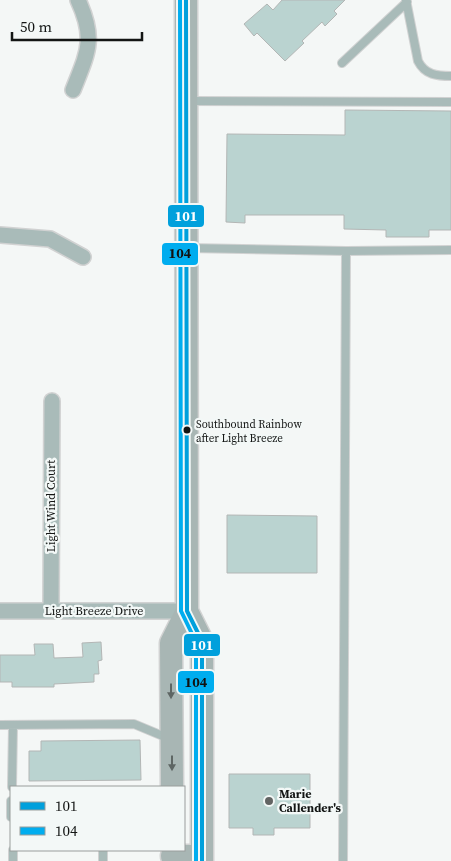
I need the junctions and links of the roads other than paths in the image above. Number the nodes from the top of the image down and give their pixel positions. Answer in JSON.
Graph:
{"nodes":[{"id":1,"x":78,"y":0,"type":"edge"},
{"id":2,"x":186,"y":0,"type":"edge"},
{"id":3,"x":406,"y":1,"type":"edge"},
{"id":4,"x":342,"y":64,"type":"dead end"},
{"id":5,"x":451,"y":76,"type":"edge"},
{"id":6,"x":73,"y":90,"type":"dead end"},
{"id":7,"x":186,"y":101,"type":"junction"},
{"id":8,"x":451,"y":102,"type":"edge"},
{"id":9,"x":0,"y":235,"type":"edge"},
{"id":10,"x":186,"y":248,"type":"junction"},
{"id":11,"x":451,"y":250,"type":"edge"},
{"id":12,"x":346,"y":251,"type":"junction"},
{"id":13,"x":83,"y":257,"type":"dead end"},
{"id":14,"x":52,"y":401,"type":"dead end"},
{"id":15,"x":0,"y":611,"type":"edge"},
{"id":16,"x":51,"y":611,"type":"junction"},
{"id":17,"x":187,"y":611,"type":"junction"},
{"id":18,"x":0,"y":725,"type":"edge"},
{"id":19,"x":13,"y":725,"type":"junction"},
{"id":20,"x":172,"y":740,"type":"junction"},
{"id":21,"x":12,"y":786,"type":"edge"},
{"id":22,"x":172,"y":786,"type":"edge"},
{"id":23,"x":172,"y":856,"type":"edge"},
{"id":24,"x":202,"y":859,"type":"edge"},
{"id":25,"x":342,"y":861,"type":"edge"}],
"edges":[{"from":1,"to":6,"type":"street"},
{"from":2,"to":7,"type":"main road"},
{"from":3,"to":4,"type":"lane"},
{"from":3,"to":5,"type":"lane"},
{"from":7,"to":8,"type":"lane"},
{"from":7,"to":10,"type":"main road"},
{"from":9,"to":13,"type":"street"},
{"from":10,"to":12,"type":"lane"},
{"from":10,"to":17,"type":"main road"},
{"from":11,"to":12,"type":"lane"},
{"from":12,"to":25,"type":"lane"},
{"from":14,"to":16,"type":"street","name":"Light Wind Court"},
{"from":15,"to":16,"type":"street","name":"Light Breeze Drive"},
{"from":16,"to":17,"type":"street","name":"Light Breeze Drive"},
{"from":17,"to":20,"type":"main road","one_way":true},
{"from":17,"to":24,"type":"main road"},
{"from":18,"to":19,"type":"lane"},
{"from":19,"to":20,"type":"lane"},
{"from":19,"to":21,"type":"lane"},
{"from":20,"to":22,"type":"main road","one_way":true},
{"from":23,"to":24,"type":"main road"}]}
